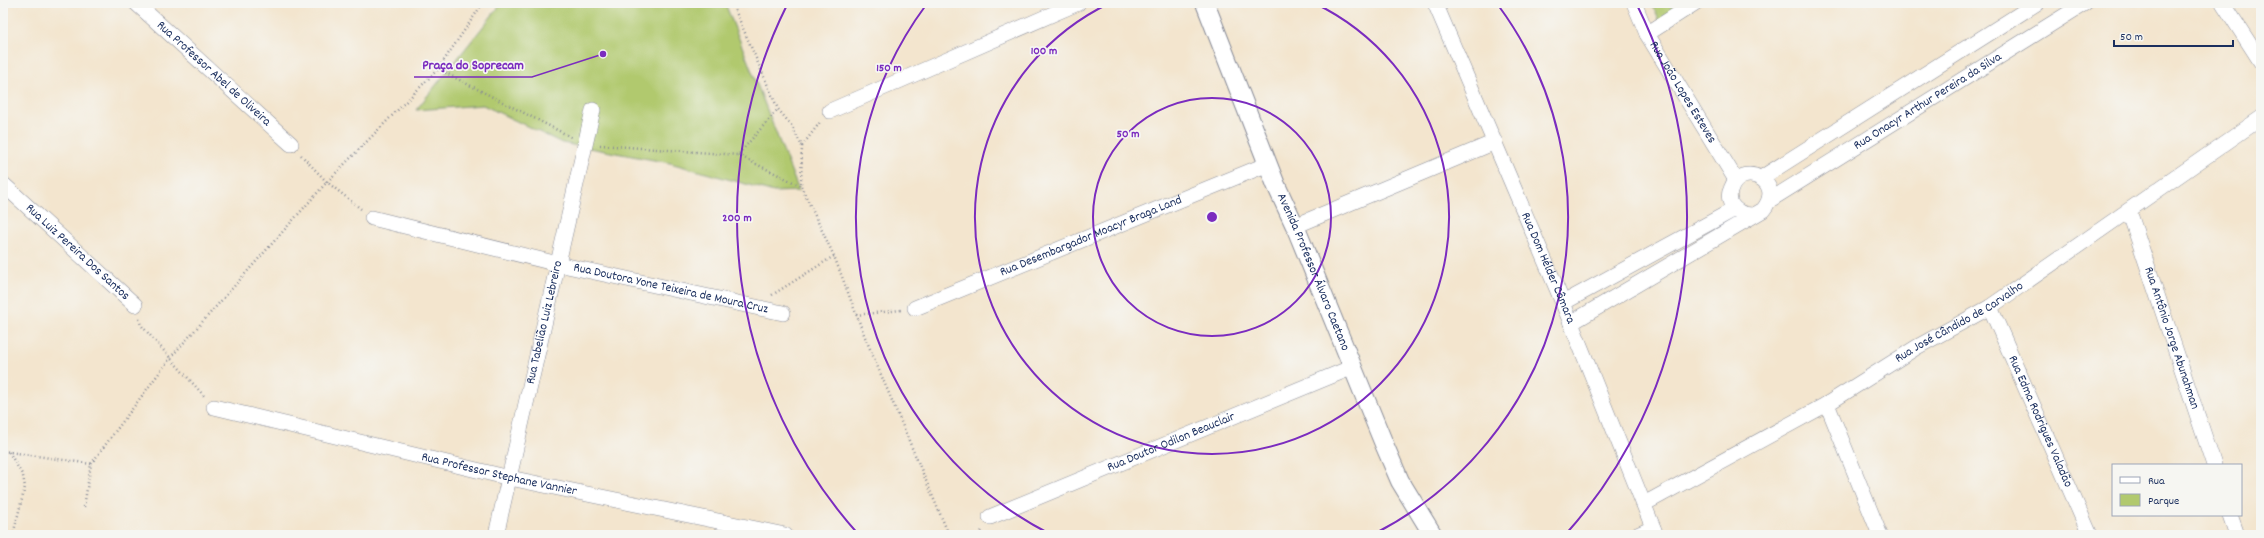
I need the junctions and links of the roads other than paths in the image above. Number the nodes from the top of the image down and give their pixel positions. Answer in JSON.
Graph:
{"nodes":[{"id":1,"x":136,"y":3,"type":"edge"},
{"id":2,"x":1078,"y":3,"type":"edge"},
{"id":3,"x":1205,"y":3,"type":"edge"},
{"id":4,"x":1435,"y":3,"type":"edge"},
{"id":5,"x":1634,"y":3,"type":"edge"},
{"id":6,"x":1695,"y":3,"type":"edge"},
{"id":7,"x":2036,"y":3,"type":"edge"},
{"id":8,"x":2085,"y":3,"type":"edge"},
{"id":9,"x":2223,"y":3,"type":"edge"},
{"id":10,"x":1647,"y":34,"type":"junction"},
{"id":11,"x":2261,"y":62,"type":"edge"},
{"id":12,"x":593,"y":110,"type":"dead end"},
{"id":13,"x":830,"y":111,"type":"road end"},
{"id":14,"x":2261,"y":118,"type":"edge"},
{"id":15,"x":1495,"y":142,"type":"junction"},
{"id":16,"x":291,"y":144,"type":"road end"},
{"id":17,"x":1268,"y":164,"type":"junction"},
{"id":18,"x":1760,"y":178,"type":"junction"},
{"id":19,"x":1736,"y":180,"type":"junction"},
{"id":20,"x":3,"y":184,"type":"edge"},
{"id":21,"x":1770,"y":200,"type":"junction"},
{"id":22,"x":1735,"y":209,"type":"junction"},
{"id":23,"x":2129,"y":211,"type":"junction"},
{"id":24,"x":1752,"y":215,"type":"junction"},
{"id":25,"x":372,"y":218,"type":"road end"},
{"id":26,"x":1295,"y":226,"type":"junction"},
{"id":27,"x":558,"y":264,"type":"junction"},
{"id":28,"x":1563,"y":303,"type":"junction"},
{"id":29,"x":135,"y":305,"type":"road end"},
{"id":30,"x":1990,"y":307,"type":"junction"},
{"id":31,"x":915,"y":308,"type":"road end"},
{"id":32,"x":783,"y":313,"type":"dead end"},
{"id":33,"x":1571,"y":323,"type":"junction"},
{"id":34,"x":1353,"y":366,"type":"junction"},
{"id":35,"x":1827,"y":404,"type":"junction"},
{"id":36,"x":214,"y":407,"type":"road end"},
{"id":37,"x":2214,"y":464,"type":"edge"},
{"id":38,"x":510,"y":478,"type":"junction"},
{"id":39,"x":1644,"y":504,"type":"junction"},
{"id":40,"x":2230,"y":516,"type":"edge"},
{"id":41,"x":990,"y":517,"type":"dead end"},
{"id":42,"x":1655,"y":532,"type":"edge"},
{"id":43,"x":496,"y":535,"type":"edge"},
{"id":44,"x":785,"y":535,"type":"edge"},
{"id":45,"x":1433,"y":535,"type":"edge"},
{"id":46,"x":1638,"y":535,"type":"edge"},
{"id":47,"x":1880,"y":535,"type":"edge"},
{"id":48,"x":2090,"y":535,"type":"edge"},
{"id":49,"x":2237,"y":535,"type":"edge"}],
"edges":[{"from":1,"to":16,"type":"street","name":"Rua Professor Abel de Oliveira"},
{"from":2,"to":13,"type":"street"},
{"from":3,"to":17,"type":"street","name":"Avenida Professor Álvaro Caetano"},
{"from":4,"to":15,"type":"street","name":"Rua Dom Hélder Câmara"},
{"from":5,"to":10,"type":"street","name":"Rua João Lopes Esteves"},
{"from":6,"to":10,"type":"street"},
{"from":7,"to":18,"type":"street","name":"Rua Onacyr Arthur Pereira da Silva"},
{"from":8,"to":21,"type":"street","name":"Rua Onacyr Arthur Pereira da Silva"},
{"from":9,"to":11,"type":"street"},
{"from":10,"to":19,"type":"street","name":"Rua João Lopes Esteves"},
{"from":12,"to":27,"type":"street","name":"Rua Tabelião Luiz Lebreiro"},
{"from":14,"to":23,"type":"street","name":"Rua José Cândido de Carvalho"},
{"from":15,"to":26,"type":"street"},
{"from":15,"to":28,"type":"street","name":"Rua Dom Hélder Câmara"},
{"from":17,"to":26,"type":"street","name":"Avenida Professor Álvaro Caetano"},
{"from":17,"to":31,"type":"street","name":"Rua Desembargador Moacyr Braga Land"},
{"from":18,"to":19,"type":"street"},
{"from":18,"to":21,"type":"street"},
{"from":19,"to":22,"type":"street"},
{"from":20,"to":29,"type":"street","name":"Rua Luiz Pereira Dos Santos"},
{"from":21,"to":24,"type":"street"},
{"from":22,"to":24,"type":"street"},
{"from":22,"to":28,"type":"street"},
{"from":23,"to":30,"type":"street","name":"Rua José Cândido de Carvalho"},
{"from":23,"to":37,"type":"street","name":"Rua Antônio Jorge Abunahman"},
{"from":24,"to":33,"type":"street"},
{"from":25,"to":27,"type":"street","name":"Rua Doutora Yone Teixeira de Moura Cruz"},
{"from":26,"to":34,"type":"street","name":"Avenida Professor Álvaro Caetano"},
{"from":27,"to":32,"type":"street","name":"Rua Doutora Yone Teixeira de Moura Cruz"},
{"from":27,"to":38,"type":"street","name":"Rua Tabelião Luiz Lebreiro"},
{"from":28,"to":33,"type":"street","name":"Rua Dom Hélder Câmara"},
{"from":30,"to":35,"type":"street","name":"Rua José Cândido de Carvalho"},
{"from":30,"to":48,"type":"street","name":"Rua Edma Rodrigues Valadão"},
{"from":33,"to":39,"type":"street","name":"Rua Dom Hélder Câmara"},
{"from":34,"to":41,"type":"street","name":"Rua Doutor Odilon Beauclair"},
{"from":34,"to":45,"type":"street","name":"Avenida Professor Álvaro Caetano"},
{"from":35,"to":39,"type":"street","name":"Rua José Cândido de Carvalho"},
{"from":35,"to":47,"type":"street"},
{"from":36,"to":38,"type":"street","name":"Rua Professor Stephane Vannier"},
{"from":38,"to":43,"type":"street","name":"Rua Tabelião Luiz Lebreiro"},
{"from":38,"to":44,"type":"street","name":"Rua Professor Stephane Vannier"},
{"from":39,"to":42,"type":"street","name":"Rua Dom Hélder Câmara"},
{"from":40,"to":49,"type":"street"},
{"from":42,"to":46,"type":"street"}]}
